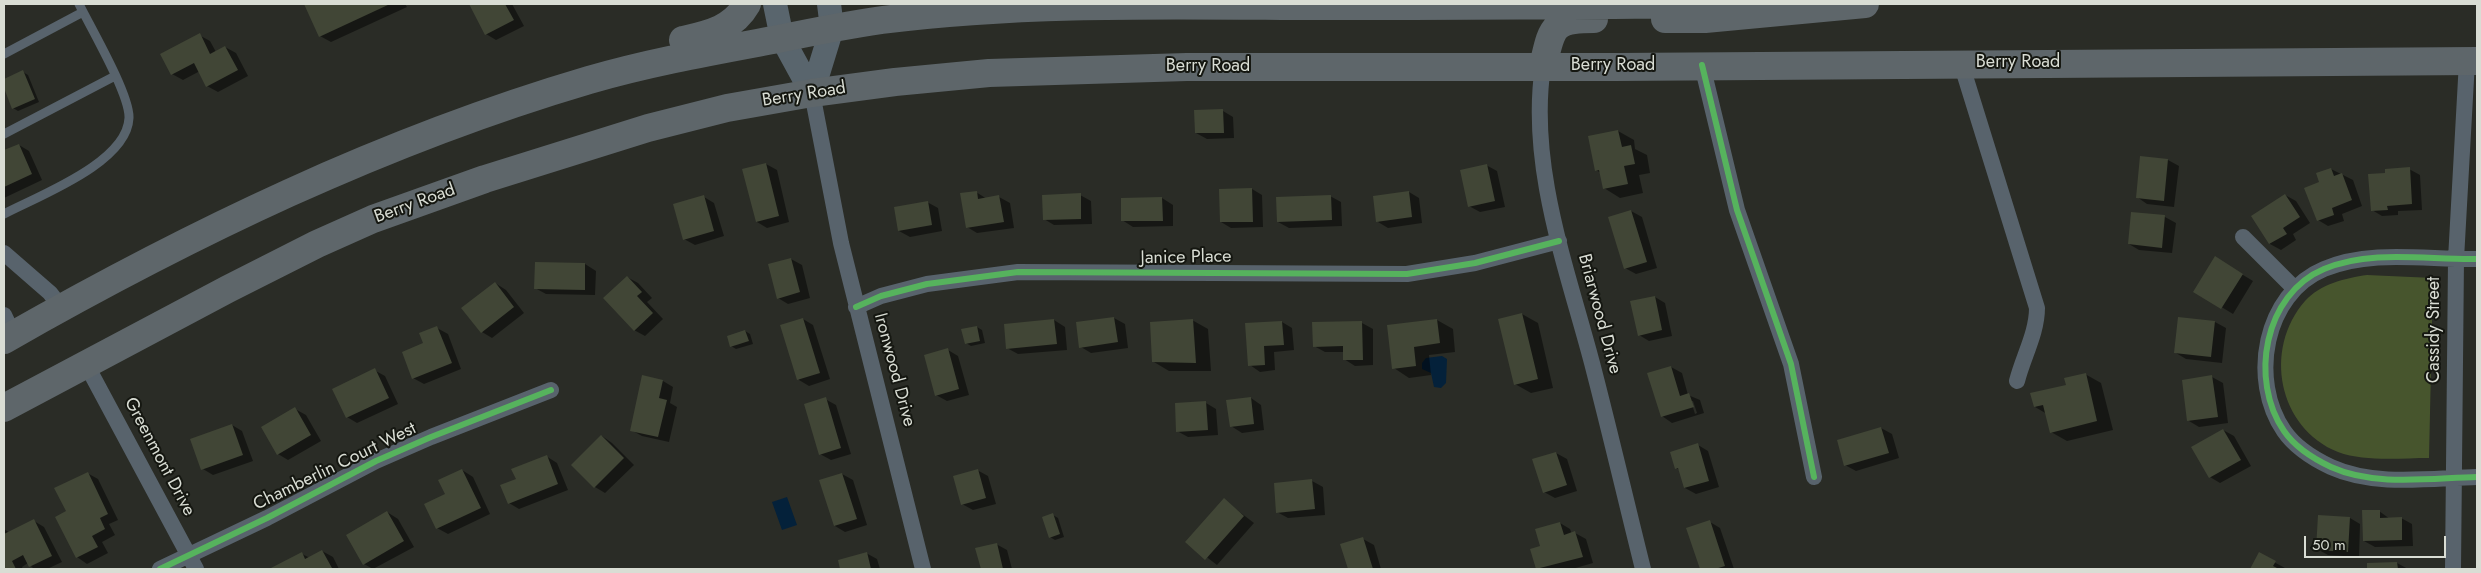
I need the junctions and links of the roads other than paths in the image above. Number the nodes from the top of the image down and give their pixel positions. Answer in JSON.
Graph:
{"nodes":[{"id":1,"x":747,"y":4,"type":"edge"},
{"id":2,"x":774,"y":4,"type":"edge"},
{"id":3,"x":1690,"y":4,"type":"edge"},
{"id":4,"x":1865,"y":4,"type":"edge"},
{"id":5,"x":1148,"y":5,"type":"edge"},
{"id":6,"x":1195,"y":5,"type":"edge"},
{"id":7,"x":1412,"y":5,"type":"edge"},
{"id":8,"x":81,"y":8,"type":"edge"},
{"id":9,"x":831,"y":16,"type":"edge"},
{"id":10,"x":782,"y":38,"type":"junction"},
{"id":11,"x":4,"y":54,"type":"edge"},
{"id":12,"x":2472,"y":61,"type":"edge"},
{"id":13,"x":1961,"y":63,"type":"junction"},
{"id":14,"x":1702,"y":65,"type":"junction"},
{"id":15,"x":1542,"y":66,"type":"junction"},
{"id":16,"x":114,"y":76,"type":"junction"},
{"id":17,"x":594,"y":78,"type":"junction"},
{"id":18,"x":812,"y":93,"type":"junction"},
{"id":19,"x":4,"y":134,"type":"edge"},
{"id":20,"x":4,"y":214,"type":"edge"},
{"id":21,"x":2243,"y":237,"type":"dead end"},
{"id":22,"x":1559,"y":241,"type":"junction"},
{"id":23,"x":4,"y":253,"type":"edge"},
{"id":24,"x":2456,"y":259,"type":"junction"},
{"id":25,"x":2477,"y":259,"type":"edge"},
{"id":26,"x":2294,"y":288,"type":"junction"},
{"id":27,"x":60,"y":306,"type":"junction"},
{"id":28,"x":856,"y":307,"type":"junction"},
{"id":29,"x":7,"y":330,"type":"edge"},
{"id":30,"x":86,"y":364,"type":"junction"},
{"id":31,"x":2017,"y":381,"type":"dead end"},
{"id":32,"x":552,"y":390,"type":"dead end"},
{"id":33,"x":4,"y":408,"type":"edge"},
{"id":34,"x":1814,"y":477,"type":"dead end"},
{"id":35,"x":2477,"y":477,"type":"edge"},
{"id":36,"x":2454,"y":478,"type":"junction"},
{"id":37,"x":192,"y":562,"type":"edge"},
{"id":38,"x":160,"y":569,"type":"edge"},
{"id":39,"x":923,"y":569,"type":"edge"},
{"id":40,"x":1643,"y":569,"type":"edge"},
{"id":41,"x":2453,"y":569,"type":"edge"}],
"edges":[{"from":1,"to":17,"type":"highway"},
{"from":2,"to":10,"type":"main road"},
{"from":3,"to":7,"type":"highway"},
{"from":4,"to":15,"type":"highway"},
{"from":5,"to":6,"type":"highway"},
{"from":5,"to":9,"type":"highway"},
{"from":6,"to":7,"type":"highway"},
{"from":8,"to":11,"type":"lane"},
{"from":8,"to":16,"type":"lane"},
{"from":9,"to":10,"type":"highway"},
{"from":9,"to":18,"type":"main road"},
{"from":10,"to":17,"type":"highway"},
{"from":10,"to":18,"type":"main road"},
{"from":12,"to":13,"type":"highway","name":"Berry Road"},
{"from":12,"to":24,"type":"street","name":"Cassidy Street"},
{"from":13,"to":14,"type":"highway","name":"Berry Road"},
{"from":13,"to":31,"type":"street"},
{"from":14,"to":15,"type":"highway","name":"Berry Road"},
{"from":14,"to":34,"type":"street"},
{"from":15,"to":18,"type":"highway","name":"Berry Road"},
{"from":15,"to":22,"type":"street","name":"Briarwood Drive"},
{"from":16,"to":19,"type":"lane"},
{"from":16,"to":20,"type":"lane"},
{"from":17,"to":27,"type":"highway"},
{"from":18,"to":28,"type":"street","name":"Ironwood Drive"},
{"from":18,"to":30,"type":"highway","name":"Berry Road"},
{"from":21,"to":26,"type":"street"},
{"from":22,"to":28,"type":"street","name":"Janice Place"},
{"from":22,"to":40,"type":"street","name":"Briarwood Drive"},
{"from":23,"to":27,"type":"street"},
{"from":24,"to":25,"type":"street"},
{"from":24,"to":26,"type":"street"},
{"from":24,"to":36,"type":"street","name":"Cassidy Street"},
{"from":26,"to":36,"type":"street"},
{"from":27,"to":29,"type":"highway"},
{"from":28,"to":39,"type":"street","name":"Ironwood Drive"},
{"from":30,"to":33,"type":"highway","name":"Berry Road"},
{"from":30,"to":37,"type":"street","name":"Greenmont Drive"},
{"from":32,"to":37,"type":"street","name":"Chamberlin Court West"},
{"from":35,"to":36,"type":"street"},
{"from":36,"to":41,"type":"street","name":"Cassidy Street"},
{"from":37,"to":38,"type":"street","name":"Chamberlin Court West"}]}
